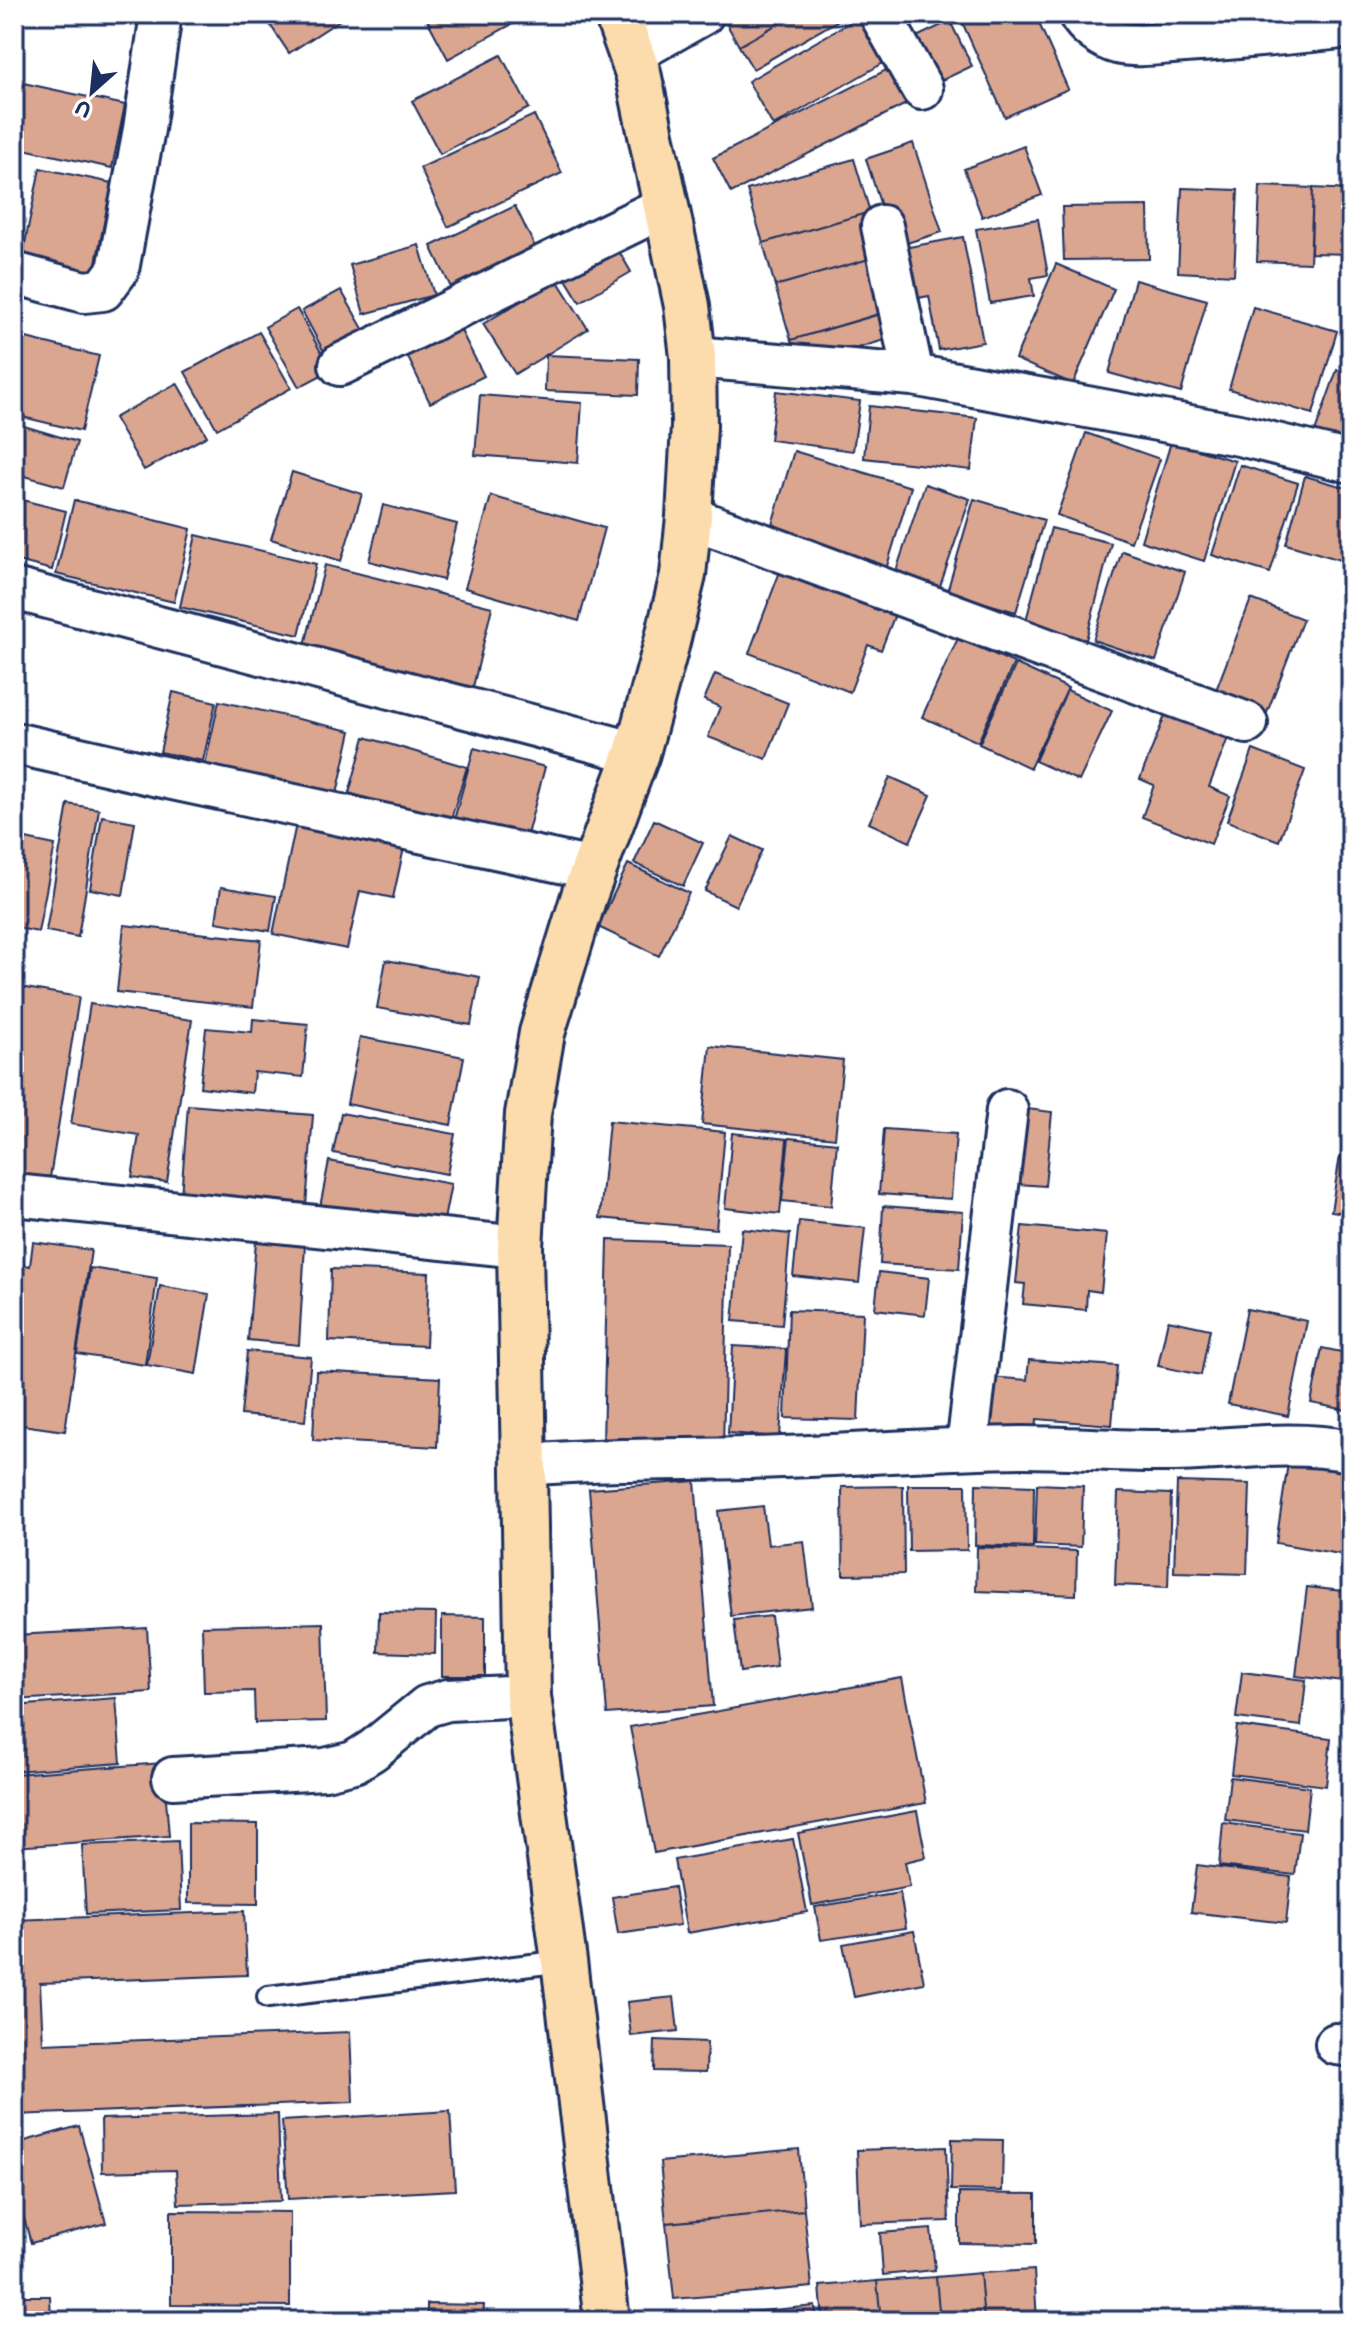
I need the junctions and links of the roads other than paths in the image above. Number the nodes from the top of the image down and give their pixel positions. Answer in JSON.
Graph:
{"nodes":[{"id":1,"x":161,"y":14,"type":"edge"},
{"id":2,"x":617,"y":14,"type":"edge"},
{"id":3,"x":703,"y":14,"type":"edge"},
{"id":4,"x":880,"y":14,"type":"edge"},
{"id":5,"x":1079,"y":14,"type":"edge"},
{"id":6,"x":1351,"y":27,"type":"edge"},
{"id":7,"x":630,"y":55,"type":"junction"},
{"id":8,"x":922,"y":89,"type":"dead end"},
{"id":9,"x":666,"y":206,"type":"junction"},
{"id":10,"x":882,"y":226,"type":"dead end"},
{"id":11,"x":14,"y":273,"type":"edge"},
{"id":12,"x":693,"y":357,"type":"junction"},
{"id":13,"x":340,"y":365,"type":"dead end"},
{"id":14,"x":913,"y":375,"type":"junction"},
{"id":15,"x":1351,"y":462,"type":"edge"},
{"id":16,"x":689,"y":517,"type":"junction"},
{"id":17,"x":14,"y":589,"type":"edge"},
{"id":18,"x":1247,"y":723,"type":"dead end"},
{"id":19,"x":14,"y":743,"type":"edge"},
{"id":20,"x":637,"y":753,"type":"junction"},
{"id":21,"x":593,"y":869,"type":"junction"},
{"id":22,"x":1007,"y":1110,"type":"dead end"},
{"id":23,"x":14,"y":1195,"type":"edge"},
{"id":24,"x":520,"y":1247,"type":"junction"},
{"id":25,"x":967,"y":1448,"type":"junction"},
{"id":26,"x":1351,"y":1451,"type":"edge"},
{"id":27,"x":525,"y":1465,"type":"junction"},
{"id":28,"x":528,"y":1696,"type":"junction"},
{"id":29,"x":173,"y":1778,"type":"dead end"},
{"id":30,"x":564,"y":1961,"type":"junction"},
{"id":31,"x":268,"y":1997,"type":"dead end"},
{"id":32,"x":607,"y":2321,"type":"edge"}],
"edges":[{"from":1,"to":11,"type":"street"},
{"from":2,"to":7,"type":"highway"},
{"from":3,"to":7,"type":"street"},
{"from":4,"to":8,"type":"street"},
{"from":5,"to":6,"type":"street"},
{"from":7,"to":9,"type":"highway"},
{"from":9,"to":12,"type":"highway"},
{"from":9,"to":13,"type":"street"},
{"from":10,"to":14,"type":"street"},
{"from":12,"to":14,"type":"street"},
{"from":12,"to":16,"type":"highway"},
{"from":14,"to":15,"type":"street"},
{"from":16,"to":18,"type":"street"},
{"from":16,"to":20,"type":"highway"},
{"from":17,"to":20,"type":"street"},
{"from":19,"to":21,"type":"street"},
{"from":20,"to":21,"type":"highway"},
{"from":21,"to":24,"type":"highway"},
{"from":22,"to":25,"type":"street"},
{"from":23,"to":24,"type":"street"},
{"from":24,"to":27,"type":"highway"},
{"from":25,"to":26,"type":"street"},
{"from":25,"to":27,"type":"street"},
{"from":27,"to":28,"type":"highway"},
{"from":28,"to":29,"type":"street"},
{"from":28,"to":30,"type":"highway"},
{"from":30,"to":31,"type":"lane"},
{"from":30,"to":32,"type":"highway"}]}
